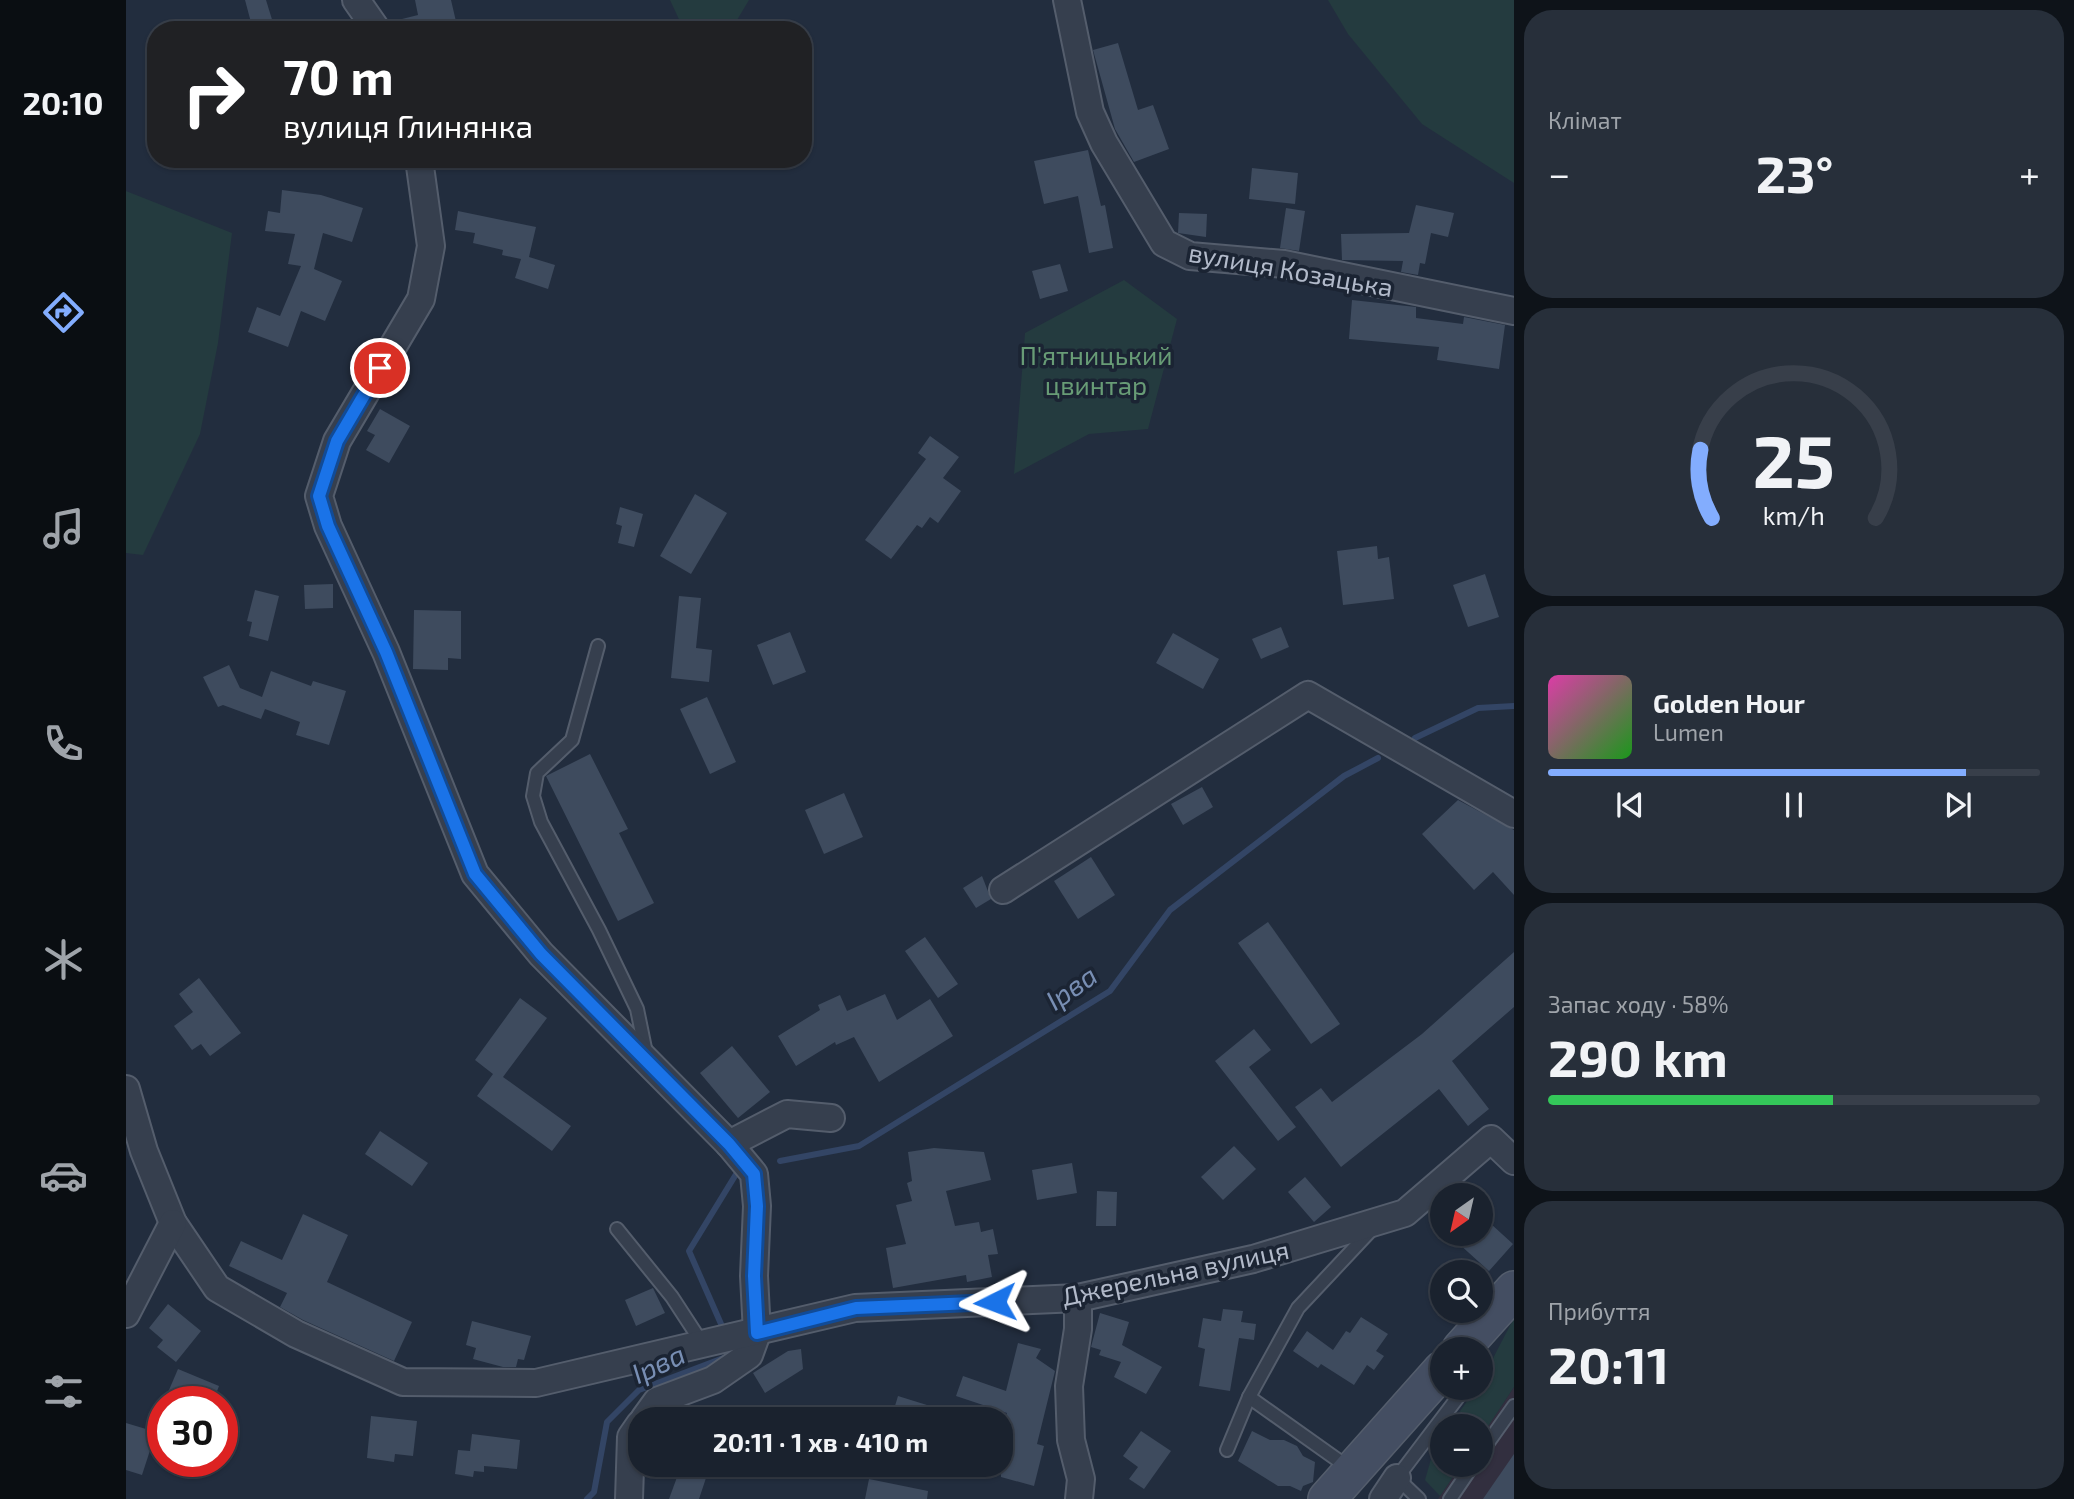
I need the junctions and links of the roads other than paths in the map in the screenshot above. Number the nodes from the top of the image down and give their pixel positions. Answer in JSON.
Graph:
{"nodes":[{"id":1,"x":356,"y":0,"type":"edge"},
{"id":2,"x":1067,"y":0,"type":"edge"},
{"id":3,"x":371,"y":21,"type":"edge"},
{"id":4,"x":420,"y":168,"type":"edge"},
{"id":5,"x":1514,"y":311,"type":"edge"},
{"id":6,"x":598,"y":646,"type":"dead end"},
{"id":7,"x":1514,"y":814,"type":"edge"},
{"id":8,"x":1003,"y":890,"type":"dead end"},
{"id":9,"x":648,"y":1064,"type":"junction"},
{"id":10,"x":126,"y":1090,"type":"edge"},
{"id":11,"x":831,"y":1118,"type":"dead end"},
{"id":12,"x":729,"y":1144,"type":"junction"},
{"id":13,"x":1514,"y":1161,"type":"edge"},
{"id":14,"x":1380,"y":1220,"type":"junction"},
{"id":15,"x":173,"y":1223,"type":"junction"},
{"id":16,"x":617,"y":1229,"type":"dead end"},
{"id":17,"x":1078,"y":1298,"type":"junction"},
{"id":18,"x":1507,"y":1298,"type":"edge"},
{"id":19,"x":126,"y":1314,"type":"edge"},
{"id":20,"x":730,"y":1337,"type":"junction"},
{"id":21,"x":1479,"y":1337,"type":"edge"},
{"id":22,"x":1430,"y":1383,"type":"edge"},
{"id":23,"x":1249,"y":1397,"type":"junction"},
{"id":24,"x":1456,"y":1400,"type":"edge"},
{"id":25,"x":1514,"y":1406,"type":"edge"},
{"id":26,"x":653,"y":1407,"type":"edge"},
{"id":27,"x":1493,"y":1436,"type":"edge"},
{"id":28,"x":1227,"y":1450,"type":"dead end"},
{"id":29,"x":1359,"y":1463,"type":"junction"},
{"id":30,"x":630,"y":1477,"type":"edge"},
{"id":31,"x":1465,"y":1477,"type":"edge"},
{"id":32,"x":1386,"y":1492,"type":"edge"},
{"id":33,"x":629,"y":1499,"type":"edge"},
{"id":34,"x":1079,"y":1499,"type":"edge"},
{"id":35,"x":1327,"y":1499,"type":"edge"},
{"id":36,"x":1419,"y":1499,"type":"edge"},
{"id":37,"x":1450,"y":1499,"type":"edge"}],
"edges":[{"from":1,"to":3,"type":"street"},
{"from":2,"to":5,"type":"street","name":"вулиця Козацька"},
{"from":4,"to":9,"type":"street"},
{"from":6,"to":9,"type":"lane"},
{"from":7,"to":8,"type":"street"},
{"from":9,"to":12,"type":"street"},
{"from":10,"to":15,"type":"street","name":"Джерельна вулиця"},
{"from":11,"to":12,"type":"street"},
{"from":12,"to":20,"type":"street"},
{"from":13,"to":14,"type":"street","name":"Джерельна вулиця"},
{"from":14,"to":17,"type":"street","name":"Джерельна вулиця"},
{"from":14,"to":23,"type":"lane"},
{"from":15,"to":19,"type":"street"},
{"from":15,"to":20,"type":"street","name":"Джерельна вулиця"},
{"from":16,"to":20,"type":"lane"},
{"from":17,"to":20,"type":"street","name":"Джерельна вулиця"},
{"from":17,"to":34,"type":"street"},
{"from":18,"to":21,"type":"main road"},
{"from":20,"to":26,"type":"street"},
{"from":22,"to":29,"type":"main road"},
{"from":23,"to":28,"type":"lane"},
{"from":23,"to":29,"type":"lane"},
{"from":24,"to":32,"type":"lane"},
{"from":25,"to":27,"type":"lane"},
{"from":29,"to":35,"type":"main road"},
{"from":30,"to":33,"type":"street"},
{"from":31,"to":37,"type":"lane"},
{"from":32,"to":36,"type":"lane"}]}
